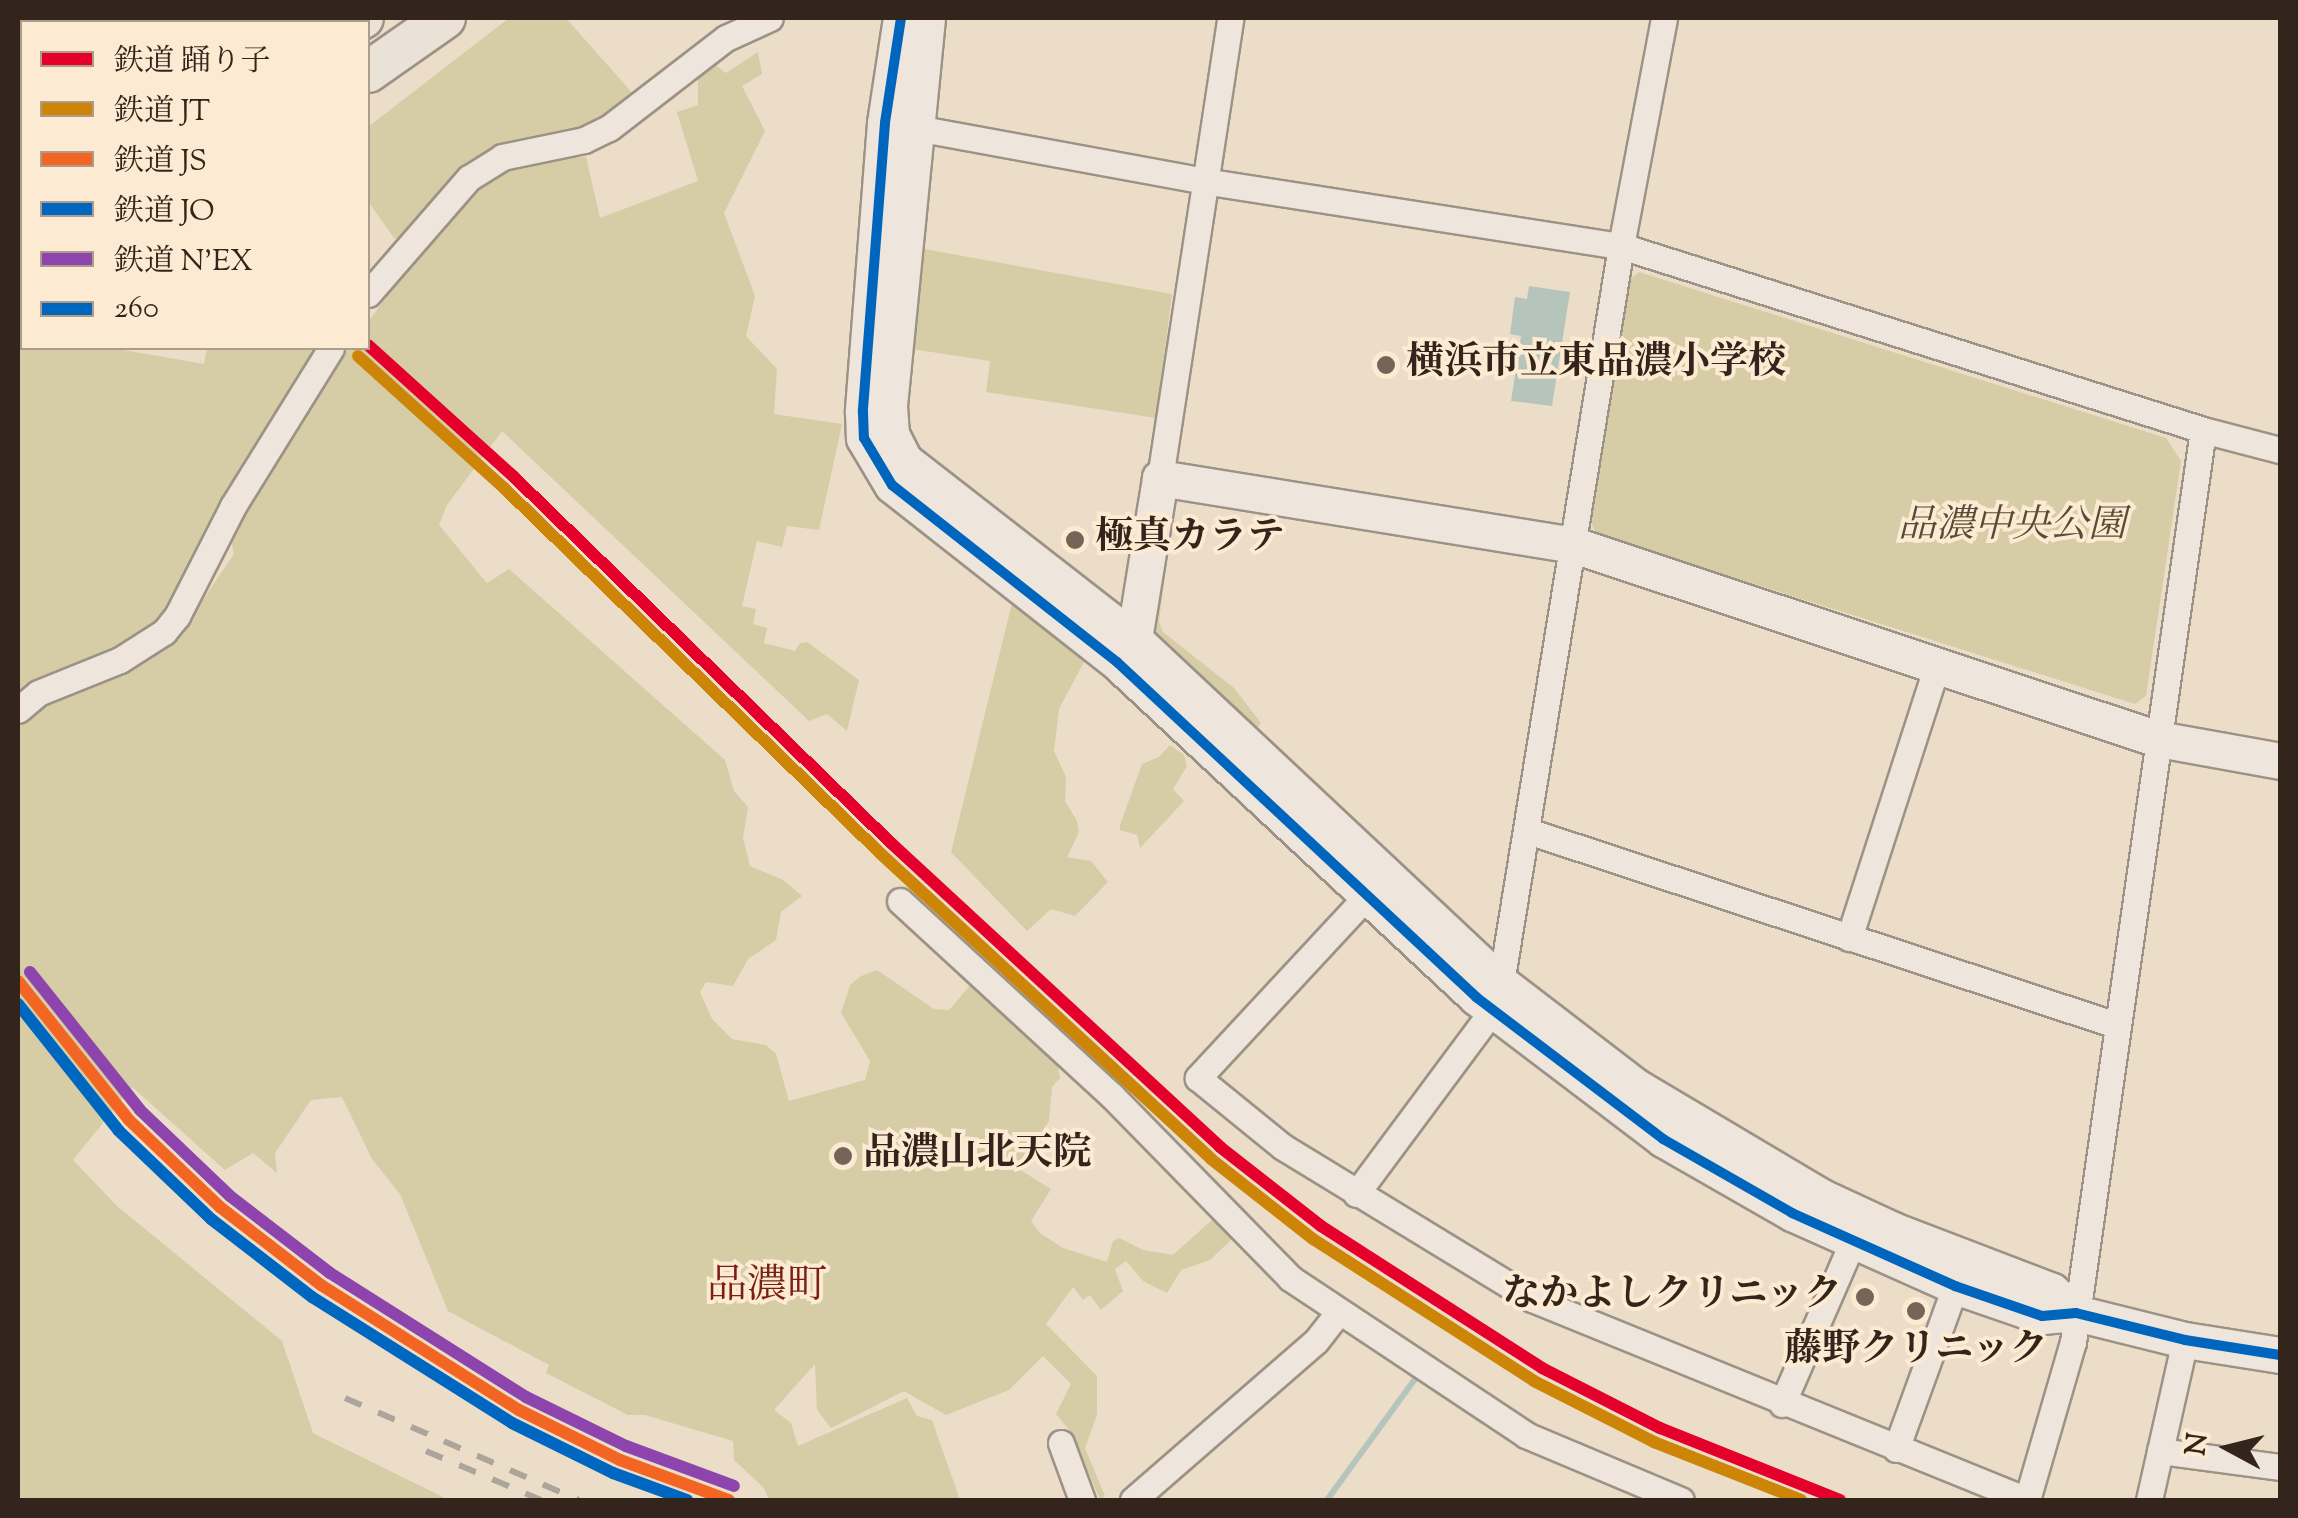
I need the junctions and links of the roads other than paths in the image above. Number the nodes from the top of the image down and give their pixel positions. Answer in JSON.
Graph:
{"nodes":[{"id":1,"x":445,"y":18,"type":"edge"},
{"id":2,"x":770,"y":18,"type":"edge"},
{"id":3,"x":901,"y":18,"type":"edge"},
{"id":4,"x":927,"y":18,"type":"edge"},
{"id":5,"x":1230,"y":18,"type":"edge"},
{"id":6,"x":1664,"y":18,"type":"edge"},
{"id":7,"x":370,"y":71,"type":"edge"},
{"id":8,"x":900,"y":125,"type":"junction"},
{"id":9,"x":1204,"y":181,"type":"junction"},
{"id":10,"x":1621,"y":246,"type":"junction"},
{"id":11,"x":370,"y":292,"type":"edge"},
{"id":12,"x":329,"y":350,"type":"edge"},
{"id":13,"x":2203,"y":430,"type":"junction"},
{"id":14,"x":2280,"y":450,"type":"edge"},
{"id":15,"x":1160,"y":478,"type":"junction"},
{"id":16,"x":1574,"y":545,"type":"junction"},
{"id":17,"x":1125,"y":650,"type":"junction"},
{"id":18,"x":1938,"y":663,"type":"junction"},
{"id":19,"x":18,"y":710,"type":"edge"},
{"id":20,"x":2158,"y":739,"type":"junction"},
{"id":21,"x":2280,"y":761,"type":"edge"},
{"id":22,"x":1528,"y":831,"type":"junction"},
{"id":23,"x":1377,"y":885,"type":"junction"},
{"id":24,"x":900,"y":901,"type":"dead end"},
{"id":25,"x":1849,"y":938,"type":"junction"},
{"id":26,"x":1496,"y":997,"type":"junction"},
{"id":27,"x":2116,"y":1026,"type":"junction"},
{"id":28,"x":1356,"y":1194,"type":"junction"},
{"id":29,"x":1858,"y":1229,"type":"junction"},
{"id":30,"x":1960,"y":1273,"type":"junction"},
{"id":31,"x":1338,"y":1312,"type":"junction"},
{"id":32,"x":2076,"y":1313,"type":"junction"},
{"id":33,"x":2185,"y":1340,"type":"junction"},
{"id":34,"x":2280,"y":1355,"type":"edge"},
{"id":35,"x":1782,"y":1404,"type":"junction"},
{"id":36,"x":1061,"y":1443,"type":"dead end"},
{"id":37,"x":1896,"y":1449,"type":"junction"},
{"id":38,"x":2160,"y":1451,"type":"junction"},
{"id":39,"x":2280,"y":1467,"type":"edge"},
{"id":40,"x":1082,"y":1500,"type":"edge"},
{"id":41,"x":1133,"y":1500,"type":"edge"},
{"id":42,"x":1682,"y":1500,"type":"edge"},
{"id":43,"x":2027,"y":1500,"type":"edge"},
{"id":44,"x":2149,"y":1500,"type":"edge"}],
"edges":[{"from":1,"to":7,"type":"main road"},
{"from":2,"to":11,"type":"street"},
{"from":3,"to":8,"type":"street"},
{"from":4,"to":8,"type":"street"},
{"from":5,"to":9,"type":"street"},
{"from":6,"to":10,"type":"street"},
{"from":8,"to":9,"type":"street"},
{"from":8,"to":17,"type":"street"},
{"from":9,"to":10,"type":"street"},
{"from":9,"to":15,"type":"street"},
{"from":10,"to":13,"type":"street"},
{"from":10,"to":16,"type":"street"},
{"from":12,"to":19,"type":"street"},
{"from":13,"to":14,"type":"street"},
{"from":13,"to":20,"type":"street"},
{"from":15,"to":16,"type":"street"},
{"from":15,"to":17,"type":"street"},
{"from":16,"to":18,"type":"street"},
{"from":16,"to":22,"type":"street"},
{"from":17,"to":23,"type":"street"},
{"from":18,"to":20,"type":"street"},
{"from":18,"to":25,"type":"street"},
{"from":20,"to":21,"type":"street"},
{"from":20,"to":27,"type":"street"},
{"from":22,"to":25,"type":"street"},
{"from":22,"to":26,"type":"street"},
{"from":23,"to":26,"type":"street"},
{"from":23,"to":28,"type":"street"},
{"from":24,"to":31,"type":"street"},
{"from":25,"to":27,"type":"street"},
{"from":26,"to":28,"type":"street"},
{"from":26,"to":29,"type":"street"},
{"from":27,"to":32,"type":"street"},
{"from":28,"to":35,"type":"street"},
{"from":29,"to":30,"type":"street"},
{"from":29,"to":35,"type":"street"},
{"from":30,"to":32,"type":"street"},
{"from":30,"to":37,"type":"street"},
{"from":31,"to":41,"type":"street"},
{"from":31,"to":42,"type":"street"},
{"from":32,"to":33,"type":"street"},
{"from":32,"to":43,"type":"street"},
{"from":33,"to":34,"type":"street"},
{"from":33,"to":38,"type":"street"},
{"from":35,"to":37,"type":"street"},
{"from":36,"to":40,"type":"street"},
{"from":37,"to":43,"type":"street"},
{"from":38,"to":39,"type":"street"},
{"from":38,"to":44,"type":"street"}]}
